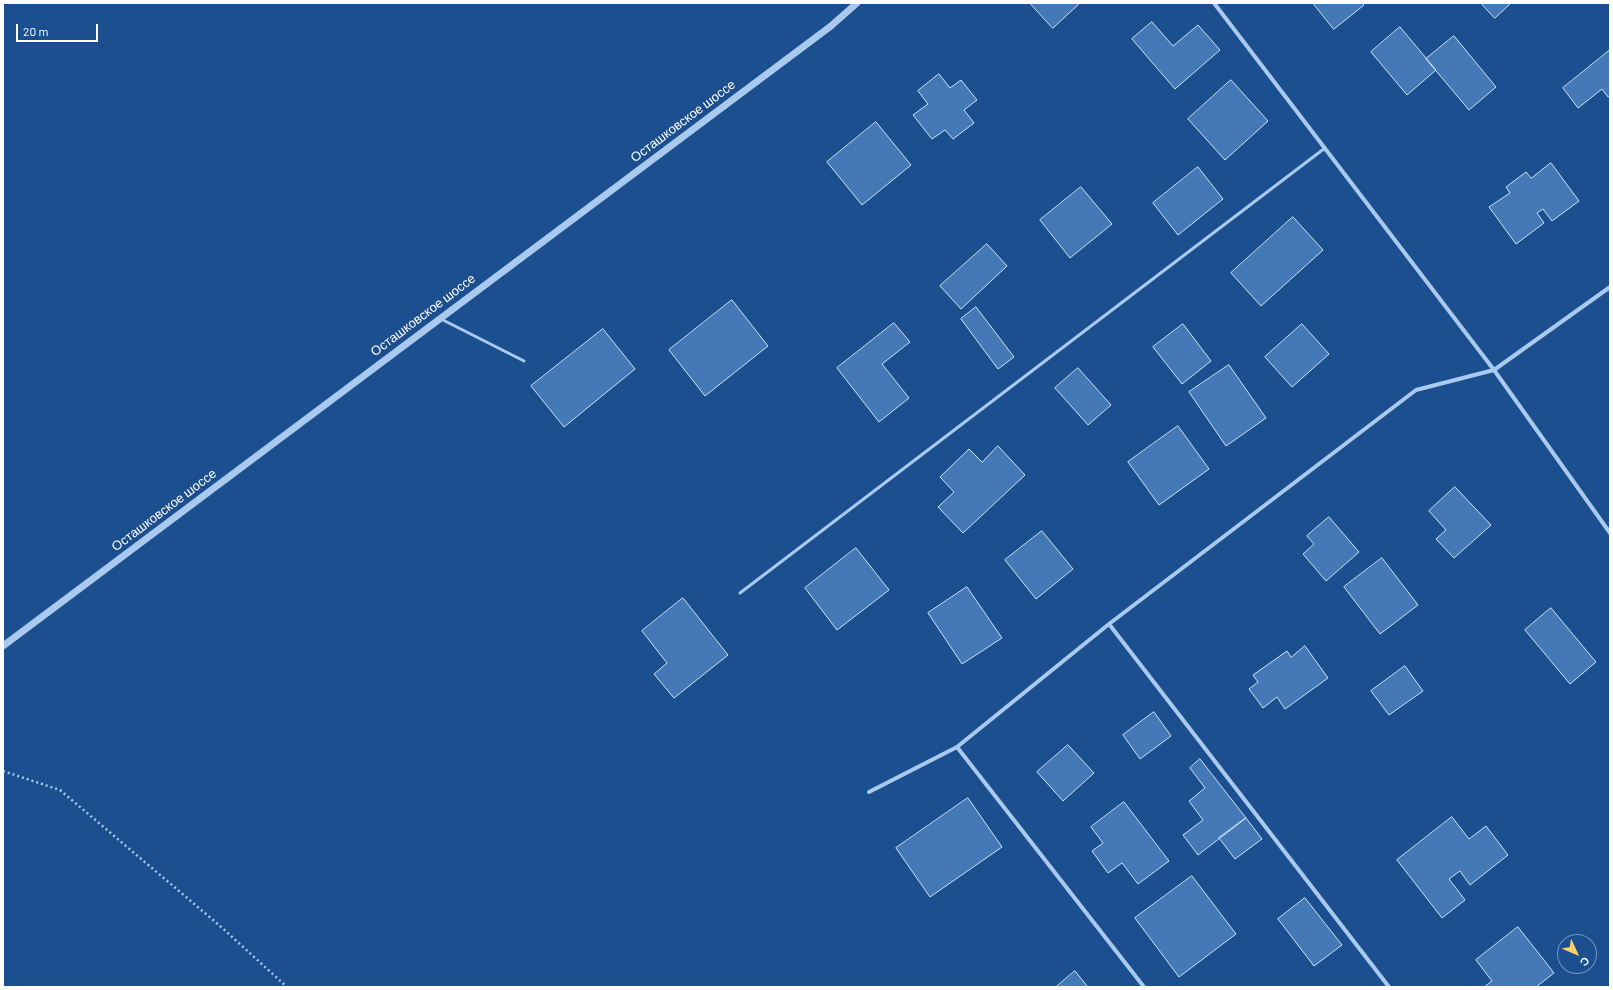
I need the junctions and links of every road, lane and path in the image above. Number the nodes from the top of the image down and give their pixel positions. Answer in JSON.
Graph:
{"nodes":[{"id":1,"x":857,"y":3,"type":"edge"},
{"id":2,"x":1214,"y":3,"type":"edge"},
{"id":3,"x":1325,"y":148,"type":"junction"},
{"id":4,"x":1610,"y":287,"type":"edge"},
{"id":5,"x":440,"y":318,"type":"junction"},
{"id":6,"x":524,"y":361,"type":"dead end"},
{"id":7,"x":1494,"y":370,"type":"junction"},
{"id":8,"x":1610,"y":533,"type":"edge"},
{"id":9,"x":740,"y":593,"type":"dead end"},
{"id":10,"x":1109,"y":624,"type":"junction"},
{"id":11,"x":3,"y":646,"type":"edge"},
{"id":12,"x":957,"y":747,"type":"junction"},
{"id":13,"x":3,"y":771,"type":"edge"},
{"id":14,"x":869,"y":792,"type":"dead end"},
{"id":15,"x":288,"y":987,"type":"edge"},
{"id":16,"x":1144,"y":987,"type":"edge"},
{"id":17,"x":1389,"y":987,"type":"edge"}],
"edges":[{"from":1,"to":5,"type":"street","name":"Осташковское шоссе"},
{"from":2,"to":3,"type":"street"},
{"from":3,"to":7,"type":"street"},
{"from":3,"to":9,"type":"lane"},
{"from":4,"to":7,"type":"street"},
{"from":5,"to":6,"type":"lane"},
{"from":5,"to":11,"type":"street","name":"Осташковское шоссе"},
{"from":7,"to":8,"type":"street"},
{"from":7,"to":10,"type":"street"},
{"from":10,"to":12,"type":"street"},
{"from":10,"to":17,"type":"street"},
{"from":12,"to":14,"type":"street"},
{"from":12,"to":16,"type":"street"},
{"from":13,"to":15,"type":"path"}]}
